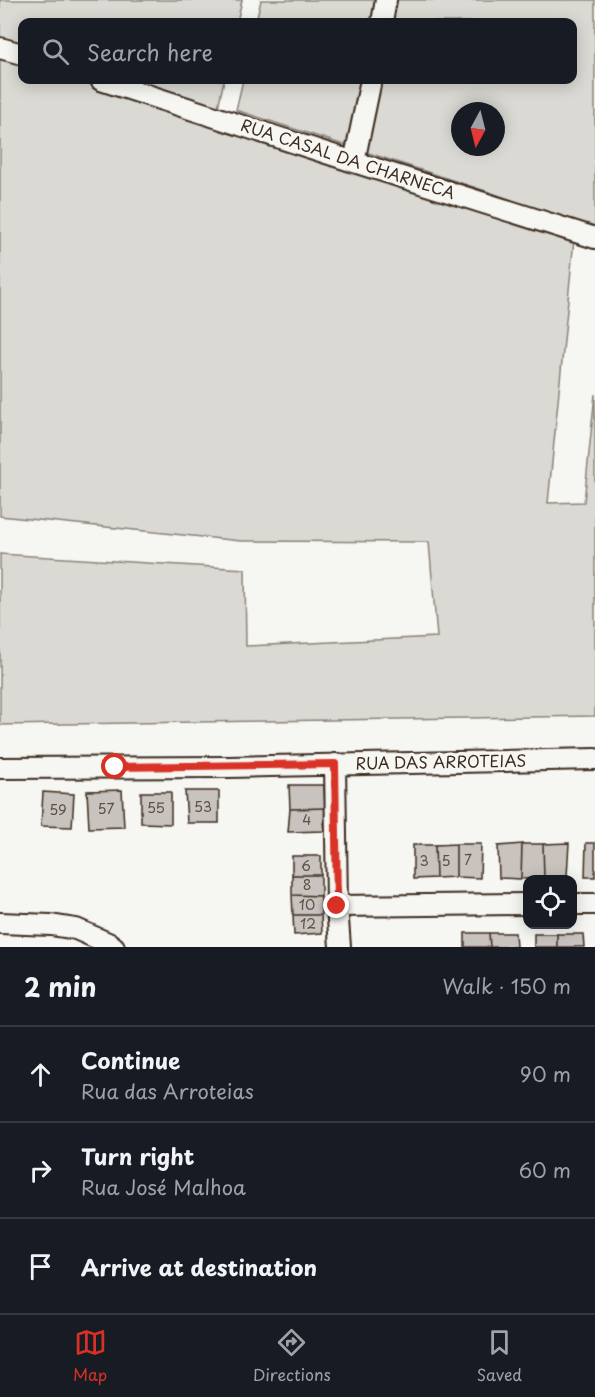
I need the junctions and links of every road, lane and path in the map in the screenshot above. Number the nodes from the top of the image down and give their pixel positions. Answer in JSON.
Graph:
{"nodes":[{"id":1,"x":386,"y":0,"type":"edge"},
{"id":2,"x":383,"y":18,"type":"edge"},
{"id":3,"x":0,"y":48,"type":"edge"},
{"id":4,"x":18,"y":53,"type":"edge"},
{"id":5,"x":113,"y":84,"type":"edge"},
{"id":6,"x":369,"y":84,"type":"edge"},
{"id":7,"x":354,"y":162,"type":"junction"},
{"id":8,"x":595,"y":238,"type":"edge"},
{"id":9,"x":595,"y":759,"type":"edge"},
{"id":10,"x":335,"y":764,"type":"junction"},
{"id":11,"x":0,"y":768,"type":"edge"},
{"id":12,"x":523,"y":904,"type":"edge"},
{"id":13,"x":577,"y":904,"type":"edge"},
{"id":14,"x":595,"y":904,"type":"edge"},
{"id":15,"x":337,"y":906,"type":"junction"},
{"id":16,"x":0,"y":923,"type":"edge"},
{"id":17,"x":114,"y":947,"type":"edge"},
{"id":18,"x":340,"y":947,"type":"edge"}],
"edges":[{"from":1,"to":2,"type":"street"},
{"from":3,"to":4,"type":"street"},
{"from":5,"to":7,"type":"street","name":"RUA CASAL DA CHARNECA"},
{"from":6,"to":7,"type":"street"},
{"from":7,"to":8,"type":"street","name":"RUA CASAL DA CHARNECA"},
{"from":9,"to":10,"type":"street","name":"RUA DAS ARROTEIAS"},
{"from":10,"to":11,"type":"street","name":"RUA DAS ARROTEIAS"},
{"from":10,"to":15,"type":"street"},
{"from":12,"to":15,"type":"street"},
{"from":13,"to":14,"type":"street"},
{"from":15,"to":18,"type":"street"},
{"from":16,"to":17,"type":"street"}]}
